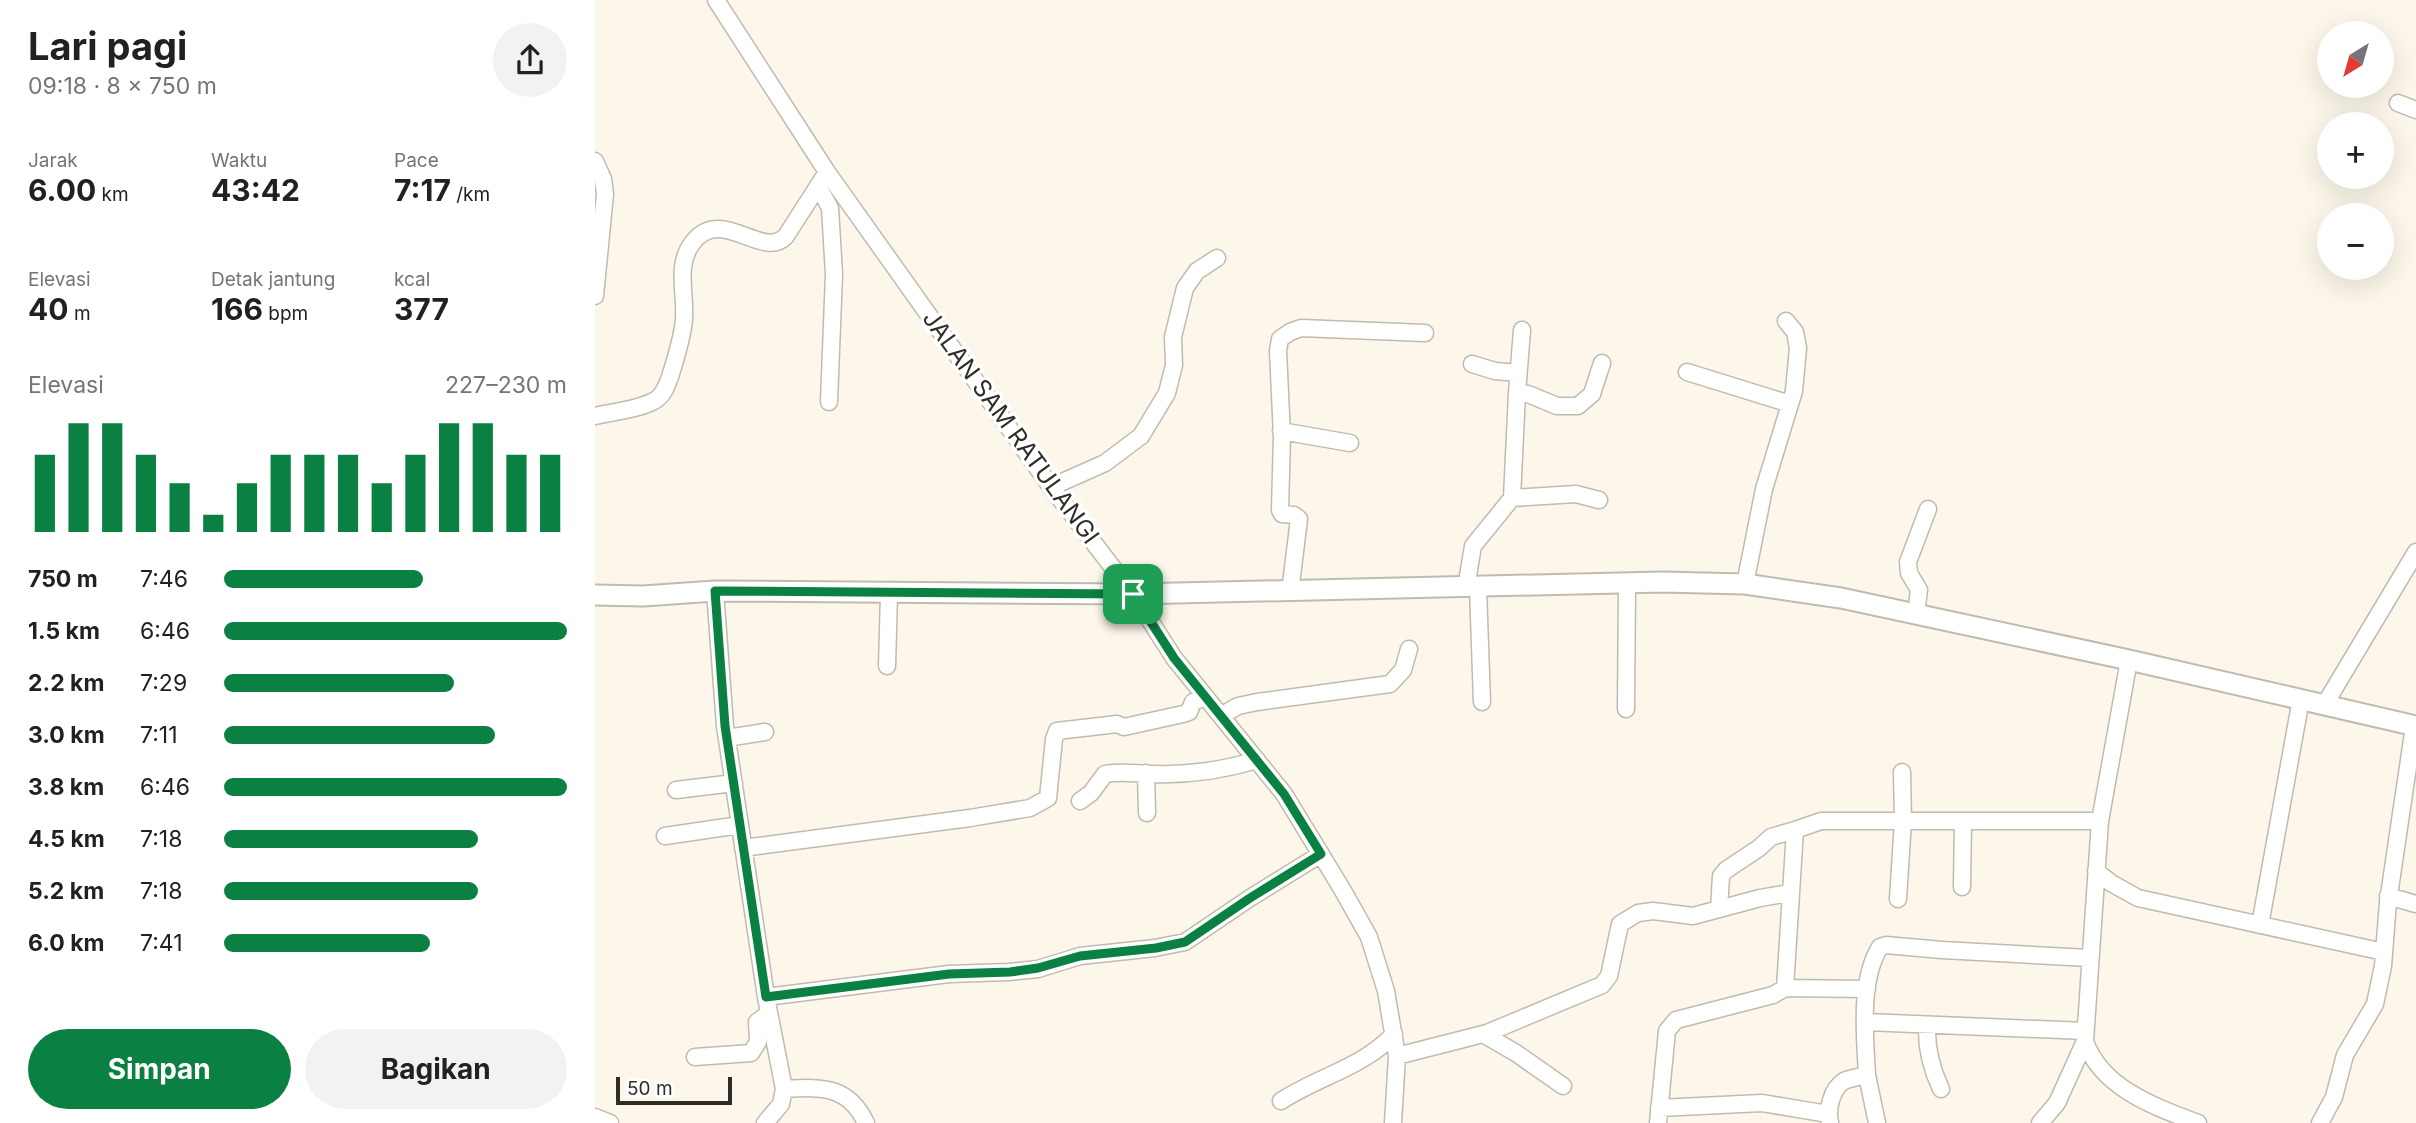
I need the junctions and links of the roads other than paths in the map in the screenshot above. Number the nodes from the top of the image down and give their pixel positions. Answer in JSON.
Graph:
{"nodes":[{"id":1,"x":716,"y":0,"type":"edge"},
{"id":2,"x":2398,"y":103,"type":"dead end"},
{"id":3,"x":2416,"y":110,"type":"edge"},
{"id":4,"x":595,"y":161,"type":"edge"},
{"id":5,"x":823,"y":179,"type":"junction"},
{"id":6,"x":1217,"y":258,"type":"dead end"},
{"id":7,"x":595,"y":296,"type":"edge"},
{"id":8,"x":1786,"y":321,"type":"dead end"},
{"id":9,"x":1522,"y":330,"type":"dead end"},
{"id":10,"x":1425,"y":333,"type":"dead end"},
{"id":11,"x":1602,"y":363,"type":"dead end"},
{"id":12,"x":1472,"y":364,"type":"dead end"},
{"id":13,"x":1687,"y":372,"type":"dead end"},
{"id":14,"x":1518,"y":373,"type":"junction"},
{"id":15,"x":1517,"y":393,"type":"junction"},
{"id":16,"x":829,"y":402,"type":"dead end"},
{"id":17,"x":1790,"y":404,"type":"junction"},
{"id":18,"x":595,"y":416,"type":"edge"},
{"id":19,"x":1281,"y":431,"type":"junction"},
{"id":20,"x":1350,"y":443,"type":"dead end"},
{"id":21,"x":1051,"y":487,"type":"junction"},
{"id":22,"x":1512,"y":498,"type":"junction"},
{"id":23,"x":1598,"y":500,"type":"dead end"},
{"id":24,"x":1928,"y":509,"type":"dead end"},
{"id":25,"x":2416,"y":552,"type":"edge"},
{"id":26,"x":1627,"y":584,"type":"junction"},
{"id":27,"x":1745,"y":584,"type":"junction"},
{"id":28,"x":1472,"y":588,"type":"junction"},
{"id":29,"x":715,"y":591,"type":"junction"},
{"id":30,"x":1290,"y":592,"type":"junction"},
{"id":31,"x":889,"y":594,"type":"junction"},
{"id":32,"x":1133,"y":594,"type":"junction"},
{"id":33,"x":595,"y":595,"type":"edge"},
{"id":34,"x":1916,"y":614,"type":"junction"},
{"id":35,"x":1409,"y":649,"type":"dead end"},
{"id":36,"x":2129,"y":660,"type":"junction"},
{"id":37,"x":887,"y":666,"type":"dead end"},
{"id":38,"x":1206,"y":697,"type":"junction"},
{"id":39,"x":2301,"y":699,"type":"junction"},
{"id":40,"x":1482,"y":702,"type":"dead end"},
{"id":41,"x":2325,"y":704,"type":"junction"},
{"id":42,"x":1626,"y":709,"type":"dead end"},
{"id":43,"x":1221,"y":716,"type":"junction"},
{"id":44,"x":2415,"y":726,"type":"edge"},
{"id":45,"x":765,"y":732,"type":"dead end"},
{"id":46,"x":727,"y":737,"type":"junction"},
{"id":47,"x":1257,"y":760,"type":"junction"},
{"id":48,"x":1902,"y":772,"type":"dead end"},
{"id":49,"x":1146,"y":773,"type":"junction"},
{"id":50,"x":734,"y":783,"type":"junction"},
{"id":51,"x":676,"y":790,"type":"dead end"},
{"id":52,"x":1080,"y":801,"type":"dead end"},
{"id":53,"x":1147,"y":813,"type":"dead end"},
{"id":54,"x":1903,"y":821,"type":"junction"},
{"id":55,"x":1963,"y":821,"type":"junction"},
{"id":56,"x":2100,"y":821,"type":"junction"},
{"id":57,"x":740,"y":825,"type":"junction"},
{"id":58,"x":1795,"y":830,"type":"junction"},
{"id":59,"x":665,"y":836,"type":"dead end"},
{"id":60,"x":743,"y":848,"type":"junction"},
{"id":61,"x":1321,"y":854,"type":"junction"},
{"id":62,"x":2096,"y":871,"type":"junction"},
{"id":63,"x":1962,"y":887,"type":"dead end"},
{"id":64,"x":1789,"y":893,"type":"junction"},
{"id":65,"x":2388,"y":896,"type":"junction"},
{"id":66,"x":1898,"y":899,"type":"dead end"},
{"id":67,"x":2416,"y":904,"type":"edge"},
{"id":68,"x":1719,"y":909,"type":"junction"},
{"id":69,"x":2260,"y":925,"type":"junction"},
{"id":70,"x":2384,"y":953,"type":"junction"},
{"id":71,"x":2089,"y":958,"type":"junction"},
{"id":72,"x":1785,"y":988,"type":"junction"},
{"id":73,"x":1867,"y":989,"type":"junction"},
{"id":74,"x":767,"y":1005,"type":"junction"},
{"id":75,"x":1866,"y":1022,"type":"junction"},
{"id":76,"x":1927,"y":1024,"type":"junction"},
{"id":77,"x":1394,"y":1034,"type":"junction"},
{"id":78,"x":1483,"y":1034,"type":"junction"},
{"id":79,"x":2085,"y":1036,"type":"junction"},
{"id":80,"x":1397,"y":1056,"type":"junction"},
{"id":81,"x":695,"y":1057,"type":"dead end"},
{"id":82,"x":1867,"y":1075,"type":"junction"},
{"id":83,"x":1563,"y":1086,"type":"dead end"},
{"id":84,"x":783,"y":1089,"type":"junction"},
{"id":85,"x":1941,"y":1089,"type":"dead end"},
{"id":86,"x":1281,"y":1101,"type":"dead end"},
{"id":87,"x":1659,"y":1115,"type":"edge"},
{"id":88,"x":595,"y":1117,"type":"edge"},
{"id":89,"x":1829,"y":1119,"type":"edge"},
{"id":90,"x":610,"y":1123,"type":"edge"},
{"id":91,"x":765,"y":1123,"type":"edge"},
{"id":92,"x":866,"y":1123,"type":"edge"},
{"id":93,"x":1393,"y":1123,"type":"edge"},
{"id":94,"x":1877,"y":1123,"type":"edge"},
{"id":95,"x":2040,"y":1123,"type":"edge"},
{"id":96,"x":2199,"y":1123,"type":"edge"},
{"id":97,"x":2320,"y":1123,"type":"edge"}],
"edges":[{"from":1,"to":5,"type":"street","name":"JALAN SAM RATULANGI"},
{"from":2,"to":3,"type":"street"},
{"from":4,"to":7,"type":"street"},
{"from":5,"to":16,"type":"street"},
{"from":5,"to":18,"type":"street"},
{"from":5,"to":21,"type":"street","name":"JALAN SAM RATULANGI"},
{"from":6,"to":21,"type":"street"},
{"from":8,"to":17,"type":"street"},
{"from":9,"to":14,"type":"street"},
{"from":10,"to":19,"type":"street"},
{"from":11,"to":15,"type":"street"},
{"from":12,"to":14,"type":"street"},
{"from":13,"to":17,"type":"street"},
{"from":14,"to":15,"type":"street"},
{"from":15,"to":22,"type":"street"},
{"from":17,"to":27,"type":"street"},
{"from":19,"to":20,"type":"street"},
{"from":19,"to":30,"type":"street"},
{"from":21,"to":32,"type":"street","name":"JALAN SAM RATULANGI"},
{"from":22,"to":23,"type":"street"},
{"from":22,"to":28,"type":"street"},
{"from":24,"to":34,"type":"street"},
{"from":25,"to":41,"type":"street"},
{"from":26,"to":27,"type":"main road"},
{"from":26,"to":28,"type":"main road"},
{"from":26,"to":42,"type":"street"},
{"from":27,"to":34,"type":"main road"},
{"from":28,"to":30,"type":"main road"},
{"from":28,"to":40,"type":"street"},
{"from":29,"to":31,"type":"main road"},
{"from":29,"to":33,"type":"main road"},
{"from":29,"to":46,"type":"street"},
{"from":30,"to":32,"type":"main road"},
{"from":31,"to":32,"type":"main road"},
{"from":31,"to":37,"type":"street"},
{"from":32,"to":38,"type":"street","name":"JALAN SAM RATULANGI"},
{"from":34,"to":36,"type":"main road"},
{"from":35,"to":43,"type":"street"},
{"from":36,"to":39,"type":"main road"},
{"from":36,"to":56,"type":"street"},
{"from":38,"to":43,"type":"street","name":"JALAN SAM RATULANGI"},
{"from":38,"to":60,"type":"street"},
{"from":39,"to":41,"type":"main road"},
{"from":39,"to":69,"type":"street"},
{"from":41,"to":44,"type":"main road"},
{"from":43,"to":47,"type":"street","name":"JALAN SAM RATULANGI"},
{"from":44,"to":65,"type":"street"},
{"from":45,"to":46,"type":"street"},
{"from":46,"to":50,"type":"street"},
{"from":47,"to":49,"type":"street"},
{"from":47,"to":61,"type":"street","name":"JALAN SAM RATULANGI"},
{"from":48,"to":54,"type":"street"},
{"from":49,"to":52,"type":"street"},
{"from":49,"to":53,"type":"street"},
{"from":50,"to":51,"type":"street"},
{"from":50,"to":57,"type":"street"},
{"from":54,"to":55,"type":"street"},
{"from":54,"to":58,"type":"street"},
{"from":54,"to":66,"type":"street"},
{"from":55,"to":56,"type":"street"},
{"from":55,"to":63,"type":"street"},
{"from":56,"to":62,"type":"street"},
{"from":57,"to":59,"type":"street"},
{"from":57,"to":60,"type":"street"},
{"from":58,"to":64,"type":"street"},
{"from":58,"to":68,"type":"street"},
{"from":60,"to":74,"type":"street"},
{"from":61,"to":74,"type":"street"},
{"from":61,"to":77,"type":"street","name":"JALAN SAM RATULANGI"},
{"from":62,"to":69,"type":"street"},
{"from":62,"to":71,"type":"street"},
{"from":64,"to":68,"type":"street"},
{"from":64,"to":72,"type":"street"},
{"from":65,"to":67,"type":"street"},
{"from":65,"to":70,"type":"street"},
{"from":68,"to":78,"type":"street"},
{"from":69,"to":70,"type":"street"},
{"from":70,"to":97,"type":"street"},
{"from":71,"to":73,"type":"street"},
{"from":71,"to":79,"type":"street"},
{"from":72,"to":73,"type":"street"},
{"from":72,"to":87,"type":"street"},
{"from":73,"to":75,"type":"street"},
{"from":74,"to":81,"type":"street"},
{"from":74,"to":84,"type":"street"},
{"from":75,"to":76,"type":"street"},
{"from":75,"to":82,"type":"street"},
{"from":76,"to":79,"type":"street"},
{"from":76,"to":85,"type":"street"},
{"from":77,"to":80,"type":"street","name":"JALAN SAM RATULANGI"},
{"from":77,"to":86,"type":"street"},
{"from":78,"to":80,"type":"street"},
{"from":78,"to":83,"type":"street"},
{"from":79,"to":95,"type":"street"},
{"from":79,"to":96,"type":"street"},
{"from":80,"to":93,"type":"street","name":"JALAN SAM RATULANGI"},
{"from":82,"to":89,"type":"street"},
{"from":82,"to":94,"type":"street"},
{"from":84,"to":91,"type":"street"},
{"from":84,"to":92,"type":"street"},
{"from":87,"to":89,"type":"street"},
{"from":88,"to":90,"type":"street"}]}
